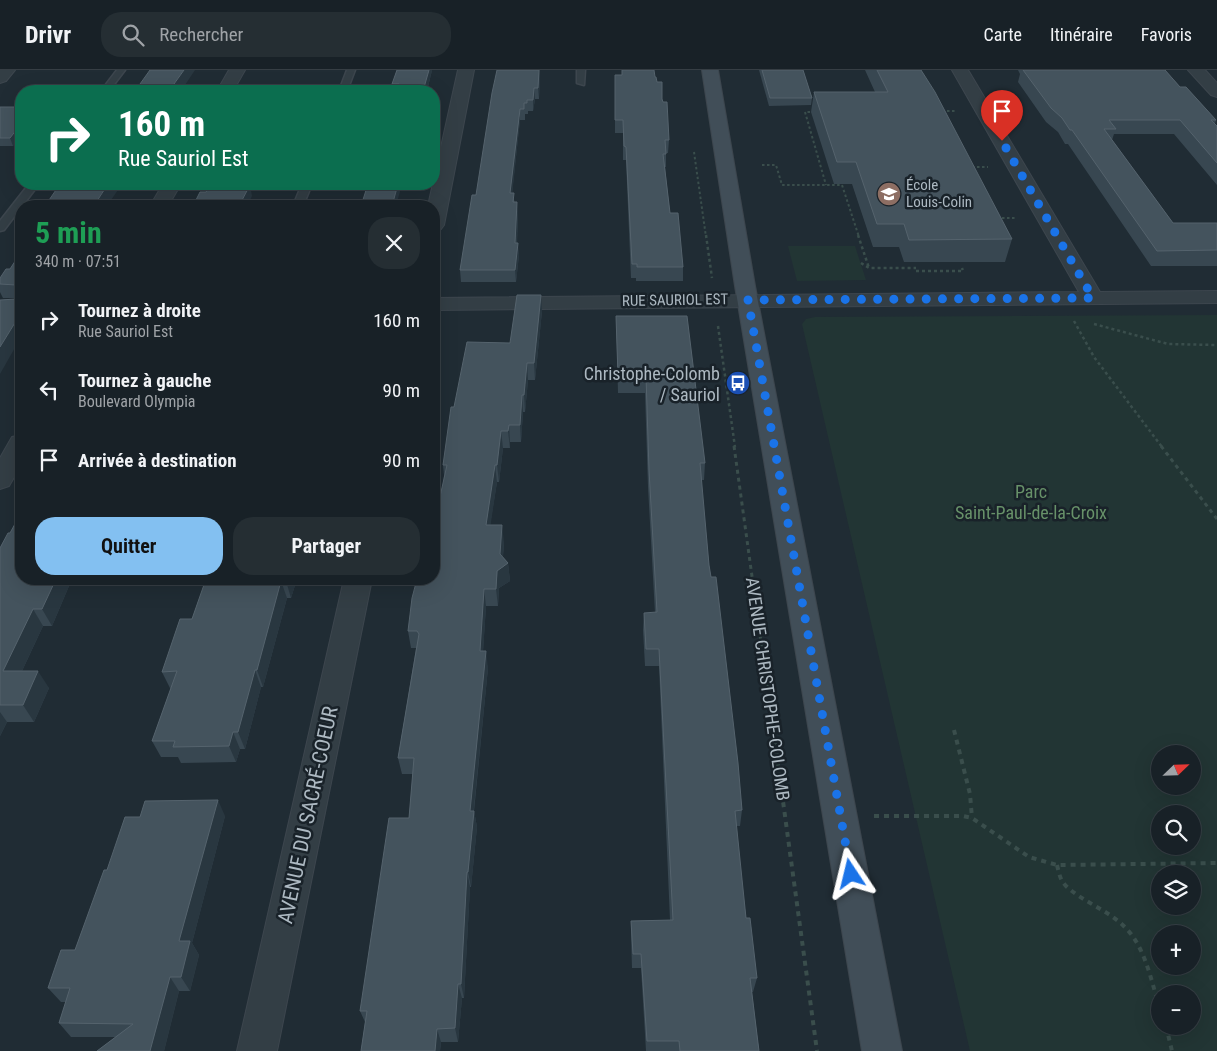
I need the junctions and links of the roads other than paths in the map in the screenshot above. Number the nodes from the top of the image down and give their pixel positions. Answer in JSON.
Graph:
{"nodes":[{"id":1,"x":7,"y":70,"type":"edge"},
{"id":2,"x":121,"y":70,"type":"edge"},
{"id":3,"x":237,"y":70,"type":"edge"},
{"id":4,"x":352,"y":70,"type":"edge"},
{"id":5,"x":466,"y":70,"type":"edge"},
{"id":6,"x":581,"y":70,"type":"edge"},
{"id":7,"x":710,"y":70,"type":"edge"},
{"id":8,"x":960,"y":70,"type":"edge"},
{"id":9,"x":1196,"y":70,"type":"edge"},
{"id":10,"x":0,"y":78,"type":"edge"},
{"id":11,"x":581,"y":83,"type":"dead end"},
{"id":12,"x":110,"y":85,"type":"edge"},
{"id":13,"x":228,"y":85,"type":"edge"},
{"id":14,"x":346,"y":85,"type":"edge"},
{"id":15,"x":1217,"y":92,"type":"edge"},
{"id":16,"x":29,"y":190,"type":"edge"},
{"id":17,"x":22,"y":200,"type":"edge"},
{"id":18,"x":439,"y":200,"type":"edge"},
{"id":19,"x":15,"y":209,"type":"edge"},
{"id":20,"x":0,"y":228,"type":"edge"},
{"id":21,"x":1217,"y":297,"type":"edge"},
{"id":22,"x":1093,"y":298,"type":"junction"},
{"id":23,"x":748,"y":300,"type":"junction"},
{"id":24,"x":440,"y":304,"type":"edge"},
{"id":25,"x":15,"y":454,"type":"edge"},
{"id":26,"x":0,"y":480,"type":"edge"},
{"id":27,"x":357,"y":585,"type":"edge"},
{"id":28,"x":257,"y":1051,"type":"edge"},
{"id":29,"x":882,"y":1051,"type":"edge"}],
"edges":[{"from":1,"to":10,"type":"street"},
{"from":2,"to":12,"type":"lane"},
{"from":3,"to":13,"type":"street"},
{"from":4,"to":14,"type":"lane"},
{"from":5,"to":18,"type":"street"},
{"from":6,"to":11,"type":"lane"},
{"from":7,"to":23,"type":"main road"},
{"from":8,"to":22,"type":"street"},
{"from":9,"to":15,"type":"street"},
{"from":16,"to":17,"type":"lane"},
{"from":19,"to":20,"type":"lane"},
{"from":21,"to":22,"type":"street","name":"RUE SAURIOL EST"},
{"from":22,"to":23,"type":"street","name":"RUE SAURIOL EST"},
{"from":23,"to":24,"type":"street","name":"RUE SAURIOL EST"},
{"from":23,"to":29,"type":"main road"},
{"from":25,"to":26,"type":"street"},
{"from":27,"to":28,"type":"street","name":"AVENUE DU SACRÉ-COEUR"}]}
